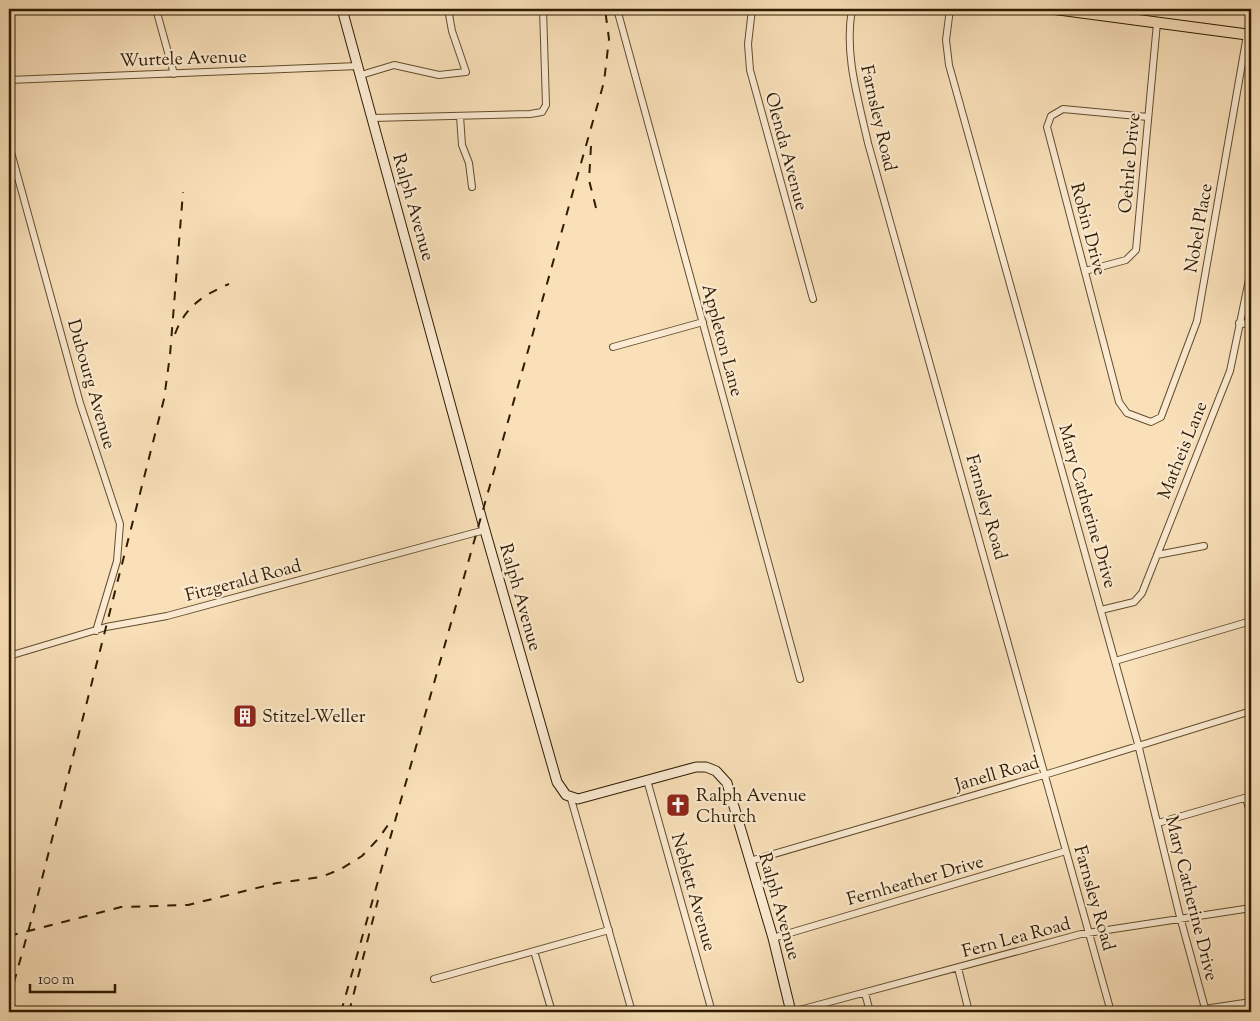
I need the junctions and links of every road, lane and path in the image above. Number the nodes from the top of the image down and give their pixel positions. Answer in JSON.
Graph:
{"nodes":[{"id":1,"x":156,"y":9,"type":"edge"},
{"id":2,"x":342,"y":9,"type":"edge"},
{"id":3,"x":448,"y":9,"type":"edge"},
{"id":4,"x":543,"y":9,"type":"edge"},
{"id":5,"x":617,"y":9,"type":"edge"},
{"id":6,"x":752,"y":9,"type":"edge"},
{"id":7,"x":852,"y":9,"type":"edge"},
{"id":8,"x":950,"y":9,"type":"edge"},
{"id":9,"x":1055,"y":9,"type":"edge"},
{"id":10,"x":1157,"y":22,"type":"junction"},
{"id":11,"x":1249,"y":35,"type":"edge"},
{"id":12,"x":358,"y":66,"type":"junction"},
{"id":13,"x":174,"y":74,"type":"junction"},
{"id":14,"x":361,"y":76,"type":"junction"},
{"id":15,"x":9,"y":80,"type":"edge"},
{"id":16,"x":460,"y":116,"type":"junction"},
{"id":17,"x":1148,"y":117,"type":"junction"},
{"id":18,"x":372,"y":118,"type":"junction"},
{"id":19,"x":9,"y":144,"type":"edge"},
{"id":20,"x":472,"y":187,"type":"dead end"},
{"id":21,"x":1251,"y":270,"type":"edge"},
{"id":22,"x":1085,"y":271,"type":"junction"},
{"id":23,"x":813,"y":299,"type":"dead end"},
{"id":24,"x":703,"y":322,"type":"junction"},
{"id":25,"x":1239,"y":323,"type":"junction"},
{"id":26,"x":1251,"y":324,"type":"edge"},
{"id":27,"x":613,"y":347,"type":"dead end"},
{"id":28,"x":1158,"y":420,"type":"joint"},
{"id":29,"x":485,"y":530,"type":"junction"},
{"id":30,"x":1204,"y":546,"type":"dead end"},
{"id":31,"x":1157,"y":555,"type":"junction"},
{"id":32,"x":1101,"y":610,"type":"junction"},
{"id":33,"x":1251,"y":621,"type":"edge"},
{"id":34,"x":96,"y":631,"type":"junction"},
{"id":35,"x":9,"y":656,"type":"edge"},
{"id":36,"x":1115,"y":661,"type":"junction"},
{"id":37,"x":800,"y":679,"type":"dead end"},
{"id":38,"x":1251,"y":711,"type":"edge"},
{"id":39,"x":1138,"y":744,"type":"junction"},
{"id":40,"x":1045,"y":775,"type":"junction"},
{"id":41,"x":647,"y":780,"type":"junction"},
{"id":42,"x":1248,"y":797,"type":"edge"},
{"id":43,"x":571,"y":799,"type":"junction"},
{"id":44,"x":1251,"y":816,"type":"edge"},
{"id":45,"x":1158,"y":823,"type":"junction"},
{"id":46,"x":1066,"y":851,"type":"junction"},
{"id":47,"x":750,"y":861,"type":"junction"},
{"id":48,"x":1251,"y":908,"type":"edge"},
{"id":49,"x":1180,"y":919,"type":"junction"},
{"id":50,"x":608,"y":930,"type":"junction"},
{"id":51,"x":1088,"y":933,"type":"junction"},
{"id":52,"x":773,"y":938,"type":"junction"},
{"id":53,"x":534,"y":951,"type":"junction"},
{"id":54,"x":958,"y":968,"type":"junction"},
{"id":55,"x":434,"y":979,"type":"dead end"},
{"id":56,"x":865,"y":992,"type":"junction"},
{"id":57,"x":1251,"y":1002,"type":"edge"},
{"id":58,"x":1206,"y":1011,"type":"edge"},
{"id":59,"x":552,"y":1012,"type":"edge"},
{"id":60,"x":632,"y":1012,"type":"edge"},
{"id":61,"x":712,"y":1012,"type":"edge"},
{"id":62,"x":792,"y":1012,"type":"edge"},
{"id":63,"x":870,"y":1012,"type":"edge"},
{"id":64,"x":969,"y":1012,"type":"edge"},
{"id":65,"x":1111,"y":1012,"type":"edge"},
{"id":66,"x":1184,"y":1012,"type":"edge"}],
"edges":[{"from":1,"to":13,"type":"street"},
{"from":2,"to":12,"type":"street","name":"Ralph Avenue"},
{"from":3,"to":14,"type":"street"},
{"from":4,"to":16,"type":"street"},
{"from":5,"to":24,"type":"street","name":"Appleton Lane"},
{"from":6,"to":23,"type":"street","name":"Olenda Avenue"},
{"from":7,"to":40,"type":"street","name":"Farnsley Road"},
{"from":8,"to":32,"type":"street","name":"Mary Catherine Drive"},
{"from":9,"to":10,"type":"main road"},
{"from":10,"to":11,"type":"main road"},
{"from":10,"to":17,"type":"street","name":"Oehrle Drive"},
{"from":11,"to":28,"type":"street","name":"Nobel Place"},
{"from":12,"to":13,"type":"street","name":"Wurtele Avenue"},
{"from":12,"to":14,"type":"street","name":"Ralph Avenue"},
{"from":13,"to":15,"type":"street","name":"Wurtele Avenue"},
{"from":14,"to":18,"type":"street","name":"Ralph Avenue"},
{"from":16,"to":18,"type":"street"},
{"from":16,"to":20,"type":"street"},
{"from":17,"to":22,"type":"street","name":"Oehrle Drive"},
{"from":17,"to":22,"type":"street","name":"Robin Drive"},
{"from":18,"to":29,"type":"street","name":"Ralph Avenue"},
{"from":19,"to":34,"type":"street","name":"Dubourg Avenue"},
{"from":21,"to":25,"type":"street","name":"Matheis Lane"},
{"from":22,"to":28,"type":"street","name":"Robin Drive"},
{"from":24,"to":27,"type":"street"},
{"from":24,"to":37,"type":"street","name":"Appleton Lane"},
{"from":25,"to":26,"type":"street"},
{"from":25,"to":31,"type":"street","name":"Matheis Lane"},
{"from":29,"to":34,"type":"street","name":"Fitzgerald Road"},
{"from":29,"to":43,"type":"street","name":"Ralph Avenue"},
{"from":30,"to":31,"type":"street"},
{"from":31,"to":32,"type":"street","name":"Matheis Lane"},
{"from":32,"to":36,"type":"street","name":"Mary Catherine Drive"},
{"from":33,"to":36,"type":"street"},
{"from":34,"to":35,"type":"street","name":"Fitzgerald Road"},
{"from":36,"to":39,"type":"street","name":"Mary Catherine Drive"},
{"from":38,"to":39,"type":"street","name":"Janell Road"},
{"from":39,"to":40,"type":"street","name":"Janell Road"},
{"from":39,"to":45,"type":"street","name":"Mary Catherine Drive"},
{"from":40,"to":46,"type":"street","name":"Farnsley Road"},
{"from":40,"to":47,"type":"street","name":"Janell Road"},
{"from":41,"to":43,"type":"street","name":"Ralph Avenue"},
{"from":41,"to":47,"type":"street","name":"Ralph Avenue"},
{"from":41,"to":61,"type":"street","name":"Neblett Avenue"},
{"from":42,"to":44,"type":"street"},
{"from":42,"to":45,"type":"street"},
{"from":43,"to":50,"type":"street"},
{"from":45,"to":49,"type":"street","name":"Mary Catherine Drive"},
{"from":46,"to":51,"type":"street","name":"Farnsley Road"},
{"from":46,"to":52,"type":"street","name":"Fernheather Drive"},
{"from":47,"to":52,"type":"street","name":"Ralph Avenue"},
{"from":48,"to":49,"type":"street","name":"Fern Lea Road"},
{"from":49,"to":51,"type":"street","name":"Fern Lea Road"},
{"from":49,"to":58,"type":"street","name":"Mary Catherine Drive"},
{"from":50,"to":53,"type":"street"},
{"from":50,"to":60,"type":"street"},
{"from":51,"to":54,"type":"street","name":"Fern Lea Road"},
{"from":51,"to":65,"type":"street","name":"Farnsley Road"},
{"from":52,"to":62,"type":"street","name":"Ralph Avenue"},
{"from":53,"to":55,"type":"street"},
{"from":53,"to":59,"type":"street"},
{"from":54,"to":56,"type":"street","name":"Fern Lea Road"},
{"from":54,"to":64,"type":"street"},
{"from":56,"to":62,"type":"street","name":"Fern Lea Road"},
{"from":56,"to":63,"type":"street"},
{"from":57,"to":58,"type":"street"},
{"from":58,"to":66,"type":"street"}]}
